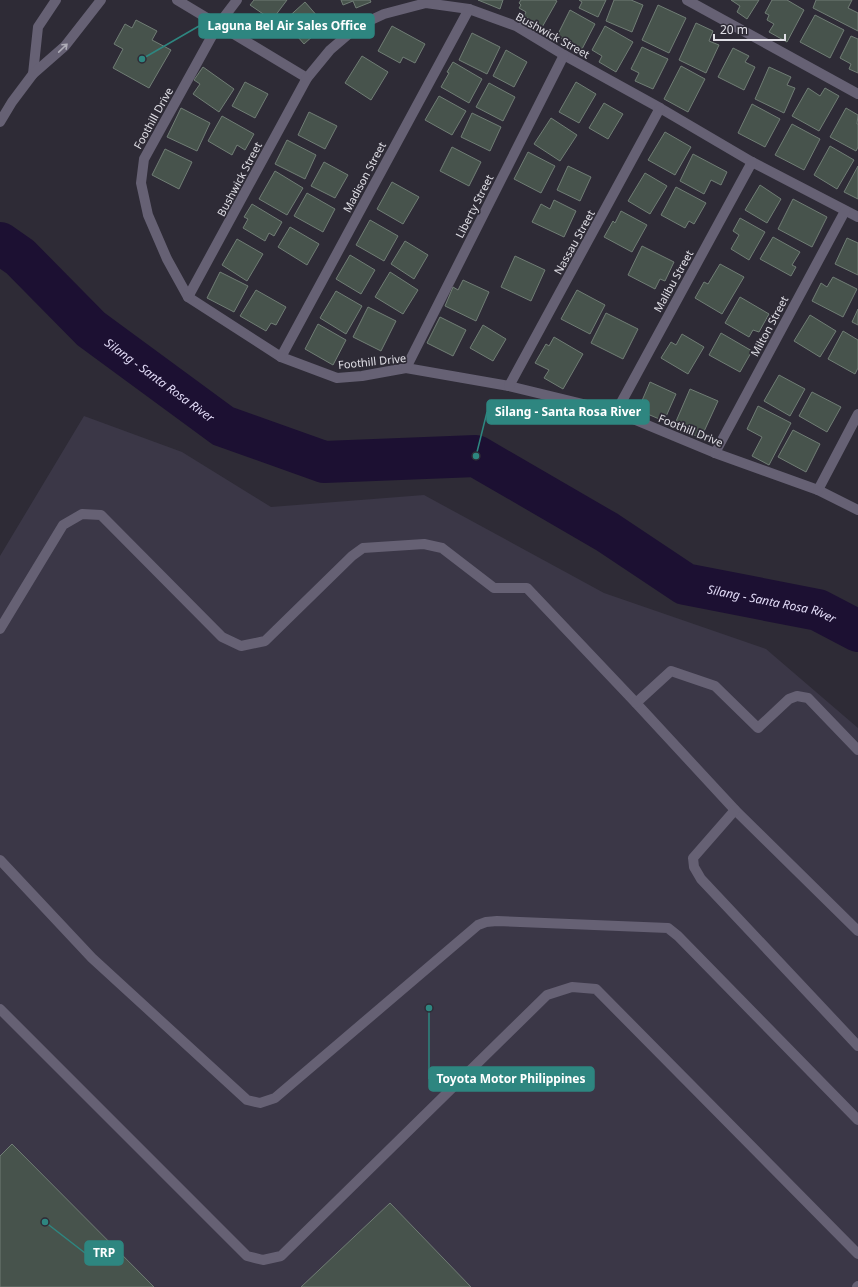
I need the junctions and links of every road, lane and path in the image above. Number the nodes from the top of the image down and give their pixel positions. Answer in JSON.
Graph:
{"nodes":[{"id":1,"x":56,"y":0,"type":"edge"},
{"id":2,"x":101,"y":0,"type":"edge"},
{"id":3,"x":177,"y":0,"type":"edge"},
{"id":4,"x":238,"y":0,"type":"edge"},
{"id":5,"x":687,"y":0,"type":"edge"},
{"id":6,"x":468,"y":9,"type":"junction"},
{"id":7,"x":218,"y":25,"type":"junction"},
{"id":8,"x":564,"y":55,"type":"junction"},
{"id":9,"x":34,"y":74,"type":"junction"},
{"id":10,"x":307,"y":78,"type":"junction"},
{"id":11,"x":858,"y":94,"type":"edge"},
{"id":12,"x":660,"y":108,"type":"junction"},
{"id":13,"x":0,"y":122,"type":"edge"},
{"id":14,"x":752,"y":162,"type":"junction"},
{"id":15,"x":845,"y":211,"type":"junction"},
{"id":16,"x":858,"y":217,"type":"edge"},
{"id":17,"x":188,"y":298,"type":"junction"},
{"id":18,"x":280,"y":357,"type":"junction"},
{"id":19,"x":406,"y":368,"type":"junction"},
{"id":20,"x":508,"y":386,"type":"junction"},
{"id":21,"x":616,"y":412,"type":"junction"},
{"id":22,"x":858,"y":414,"type":"edge"},
{"id":23,"x":715,"y":453,"type":"junction"},
{"id":24,"x":818,"y":490,"type":"junction"},
{"id":25,"x":858,"y":510,"type":"edge"},
{"id":26,"x":0,"y":628,"type":"edge"},
{"id":27,"x":636,"y":704,"type":"junction"},
{"id":28,"x":858,"y":750,"type":"edge"},
{"id":29,"x":735,"y":810,"type":"junction"},
{"id":30,"x":0,"y":860,"type":"edge"},
{"id":31,"x":858,"y":931,"type":"edge"},
{"id":32,"x":0,"y":1009,"type":"edge"},
{"id":33,"x":858,"y":1046,"type":"edge"},
{"id":34,"x":858,"y":1120,"type":"edge"},
{"id":35,"x":858,"y":1254,"type":"edge"}],
"edges":[{"from":1,"to":9,"type":"street"},
{"from":9,"to":2,"type":"street","one_way":true},
{"from":3,"to":7,"type":"street"},
{"from":4,"to":7,"type":"street","name":"Foothill Drive"},
{"from":5,"to":11,"type":"street"},
{"from":6,"to":8,"type":"street","name":"Bushwick Street"},
{"from":6,"to":10,"type":"street","name":"Bushwick Street"},
{"from":6,"to":18,"type":"street","name":"Madison Street"},
{"from":7,"to":10,"type":"street"},
{"from":7,"to":17,"type":"street","name":"Foothill Drive"},
{"from":8,"to":12,"type":"street","name":"Bushwick Street"},
{"from":8,"to":19,"type":"street","name":"Liberty Street"},
{"from":9,"to":13,"type":"street"},
{"from":10,"to":17,"type":"street","name":"Bushwick Street"},
{"from":12,"to":14,"type":"street","name":"Bushwick Street"},
{"from":12,"to":20,"type":"street","name":"Nassau Street"},
{"from":14,"to":15,"type":"street","name":"Bushwick Street"},
{"from":14,"to":21,"type":"street","name":"Malibu Street"},
{"from":15,"to":16,"type":"street","name":"Bushwick Street"},
{"from":15,"to":23,"type":"street","name":"Milton Street"},
{"from":17,"to":18,"type":"street","name":"Foothill Drive"},
{"from":18,"to":19,"type":"street","name":"Foothill Drive"},
{"from":19,"to":20,"type":"street","name":"Foothill Drive"},
{"from":20,"to":21,"type":"street","name":"Foothill Drive"},
{"from":21,"to":23,"type":"street","name":"Foothill Drive"},
{"from":22,"to":24,"type":"street"},
{"from":23,"to":24,"type":"street","name":"Foothill Drive"},
{"from":24,"to":25,"type":"street","name":"Foothill Drive"},
{"from":26,"to":27,"type":"street"},
{"from":27,"to":28,"type":"street"},
{"from":27,"to":29,"type":"street"},
{"from":29,"to":31,"type":"street"},
{"from":29,"to":33,"type":"street"},
{"from":30,"to":34,"type":"street"},
{"from":32,"to":35,"type":"street"}]}
